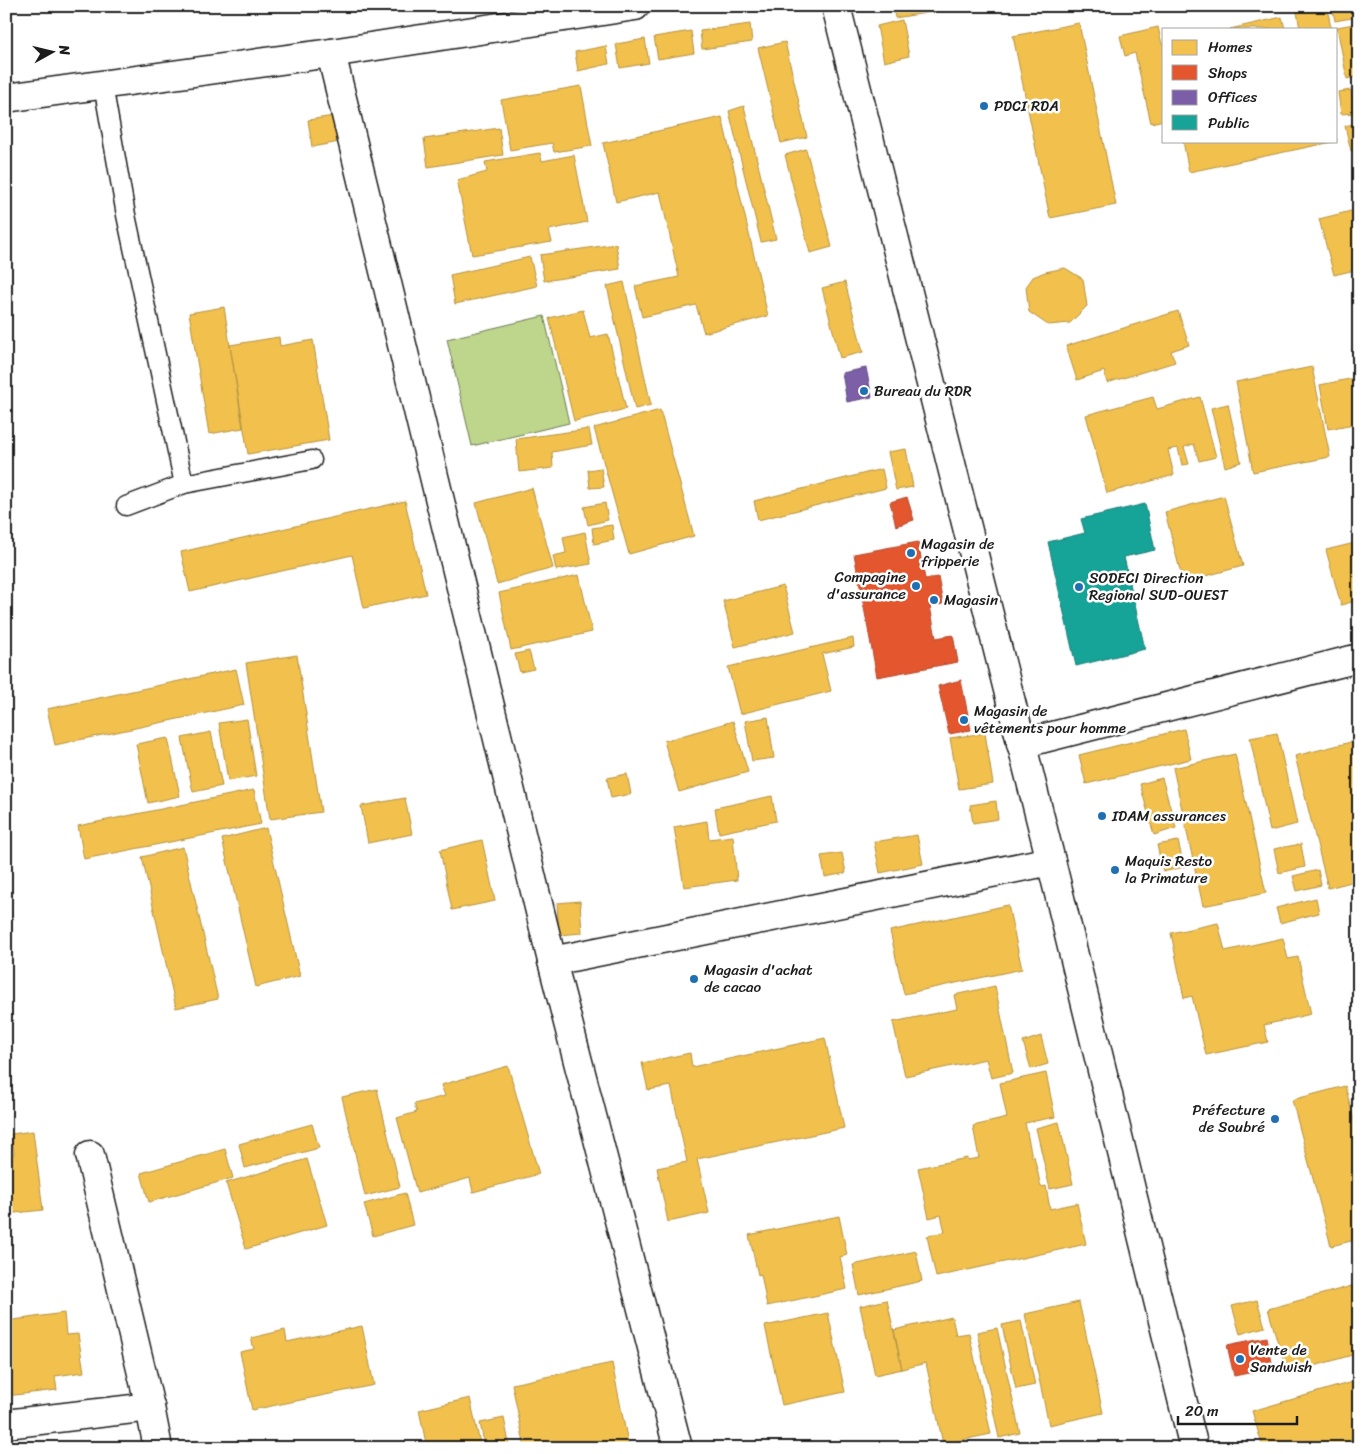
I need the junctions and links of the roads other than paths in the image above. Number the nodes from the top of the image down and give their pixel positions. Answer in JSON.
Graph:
{"nodes":[{"id":1,"x":635,"y":6,"type":"edge"},
{"id":2,"x":836,"y":6,"type":"edge"},
{"id":3,"x":331,"y":53,"type":"junction"},
{"id":4,"x":103,"y":85,"type":"junction"},
{"id":5,"x":6,"y":98,"type":"edge"},
{"id":6,"x":312,"y":460,"type":"dead end"},
{"id":7,"x":184,"y":484,"type":"junction"},
{"id":8,"x":126,"y":506,"type":"dead end"},
{"id":9,"x":1359,"y":658,"type":"edge"},
{"id":10,"x":1020,"y":744,"type":"junction"},
{"id":11,"x":1051,"y":861,"type":"junction"},
{"id":12,"x":552,"y":961,"type":"junction"},
{"id":13,"x":90,"y":1155,"type":"dead end"},
{"id":14,"x":150,"y":1407,"type":"junction"},
{"id":15,"x":6,"y":1424,"type":"edge"},
{"id":16,"x":158,"y":1448,"type":"edge"},
{"id":17,"x":678,"y":1448,"type":"edge"},
{"id":18,"x":1194,"y":1448,"type":"edge"}],
"edges":[{"from":1,"to":3,"type":"street"},
{"from":2,"to":10,"type":"street"},
{"from":3,"to":4,"type":"street"},
{"from":3,"to":12,"type":"street"},
{"from":4,"to":5,"type":"street"},
{"from":4,"to":7,"type":"lane"},
{"from":6,"to":7,"type":"lane"},
{"from":7,"to":8,"type":"lane"},
{"from":9,"to":10,"type":"street"},
{"from":10,"to":11,"type":"street"},
{"from":11,"to":12,"type":"street"},
{"from":11,"to":18,"type":"street"},
{"from":12,"to":17,"type":"street"},
{"from":13,"to":14,"type":"street"},
{"from":14,"to":15,"type":"street"},
{"from":14,"to":16,"type":"street"}]}
